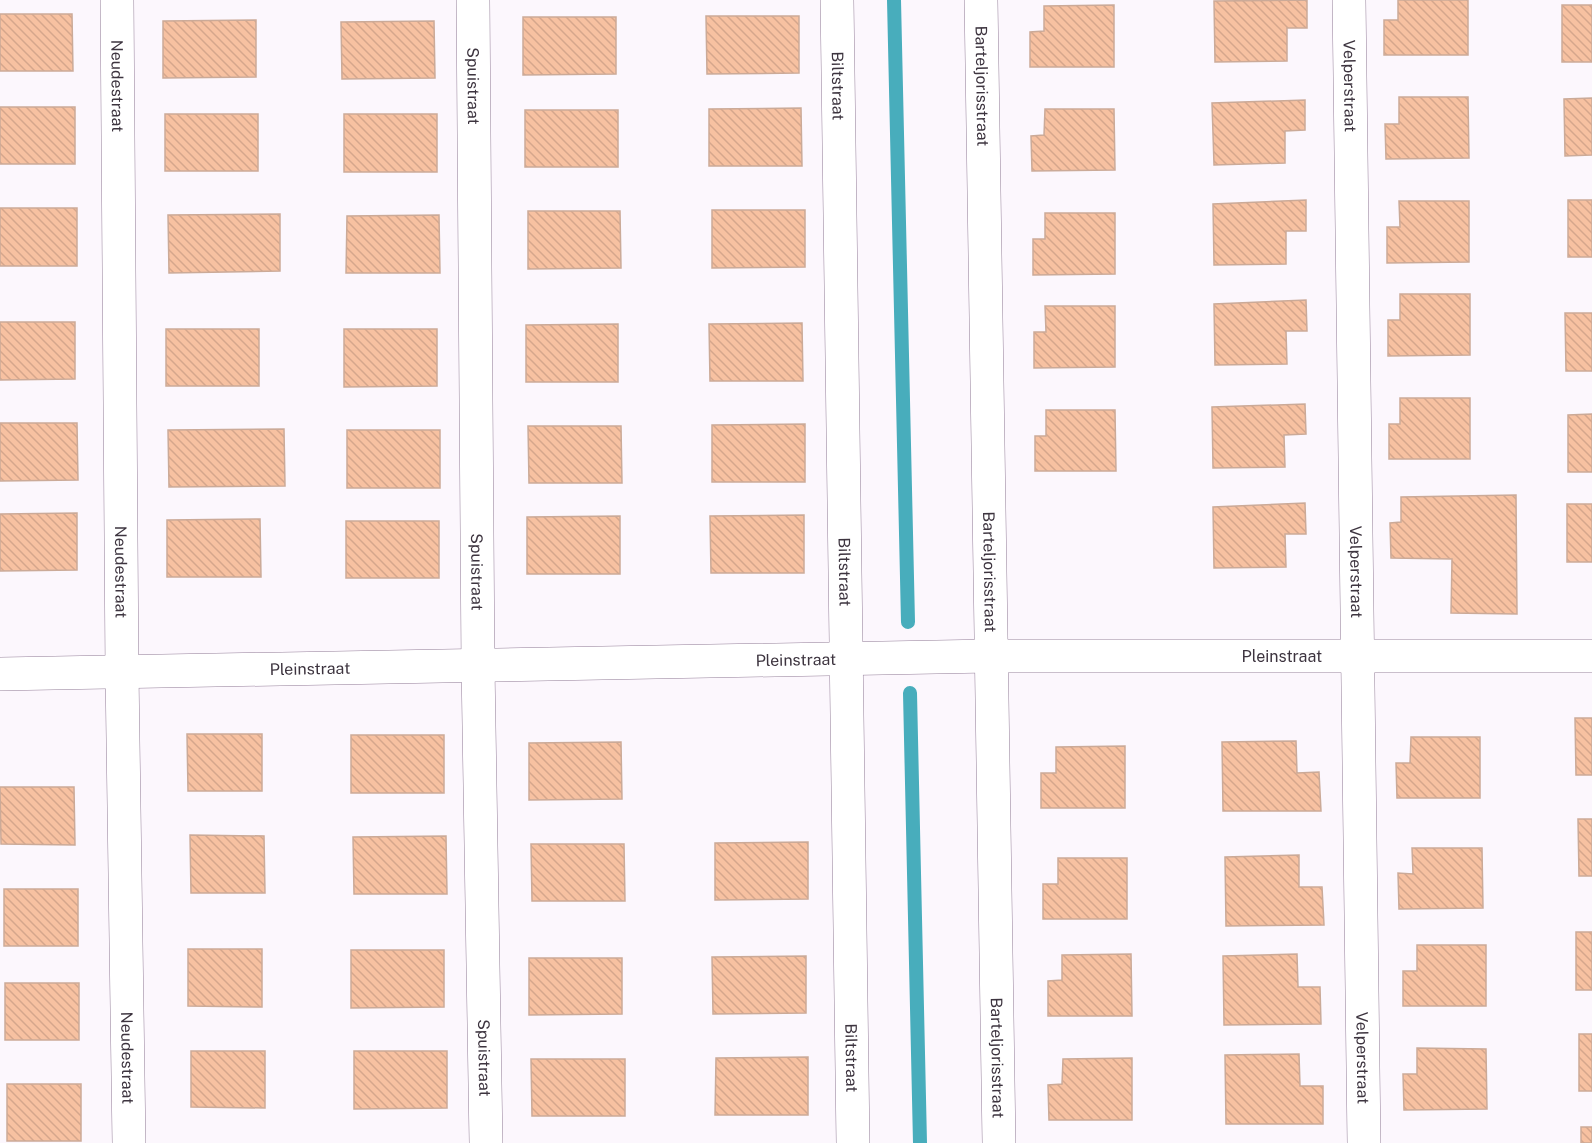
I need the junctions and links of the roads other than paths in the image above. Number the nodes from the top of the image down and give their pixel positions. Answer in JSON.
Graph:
{"nodes":[{"id":1,"x":117,"y":0,"type":"edge"},
{"id":2,"x":473,"y":0,"type":"edge"},
{"id":3,"x":837,"y":0,"type":"edge"},
{"id":4,"x":981,"y":0,"type":"edge"},
{"id":5,"x":1349,"y":0,"type":"edge"},
{"id":6,"x":990,"y":656,"type":"junction"},
{"id":7,"x":1358,"y":656,"type":"junction"},
{"id":8,"x":1592,"y":656,"type":"edge"},
{"id":9,"x":847,"y":660,"type":"junction"},
{"id":10,"x":478,"y":666,"type":"junction"},
{"id":11,"x":122,"y":672,"type":"junction"},
{"id":12,"x":0,"y":674,"type":"edge"},
{"id":13,"x":129,"y":1143,"type":"edge"},
{"id":14,"x":486,"y":1143,"type":"edge"},
{"id":15,"x":853,"y":1143,"type":"edge"},
{"id":16,"x":999,"y":1143,"type":"edge"},
{"id":17,"x":1364,"y":1143,"type":"edge"}],
"edges":[{"from":1,"to":11,"type":"street","name":"Neudestraat"},
{"from":2,"to":10,"type":"street","name":"Spuistraat"},
{"from":3,"to":9,"type":"street","name":"Biltstraat"},
{"from":4,"to":6,"type":"street","name":"Barteljorisstraat"},
{"from":5,"to":7,"type":"street","name":"Velperstraat"},
{"from":6,"to":7,"type":"street","name":"Pleinstraat"},
{"from":6,"to":9,"type":"street","name":"Pleinstraat"},
{"from":6,"to":16,"type":"street","name":"Barteljorisstraat"},
{"from":7,"to":8,"type":"street","name":"Pleinstraat"},
{"from":7,"to":17,"type":"street","name":"Velperstraat"},
{"from":9,"to":10,"type":"street","name":"Pleinstraat"},
{"from":9,"to":15,"type":"street","name":"Biltstraat"},
{"from":10,"to":11,"type":"street","name":"Pleinstraat"},
{"from":10,"to":14,"type":"street","name":"Spuistraat"},
{"from":11,"to":12,"type":"street","name":"Pleinstraat"},
{"from":11,"to":13,"type":"street","name":"Neudestraat"}]}
